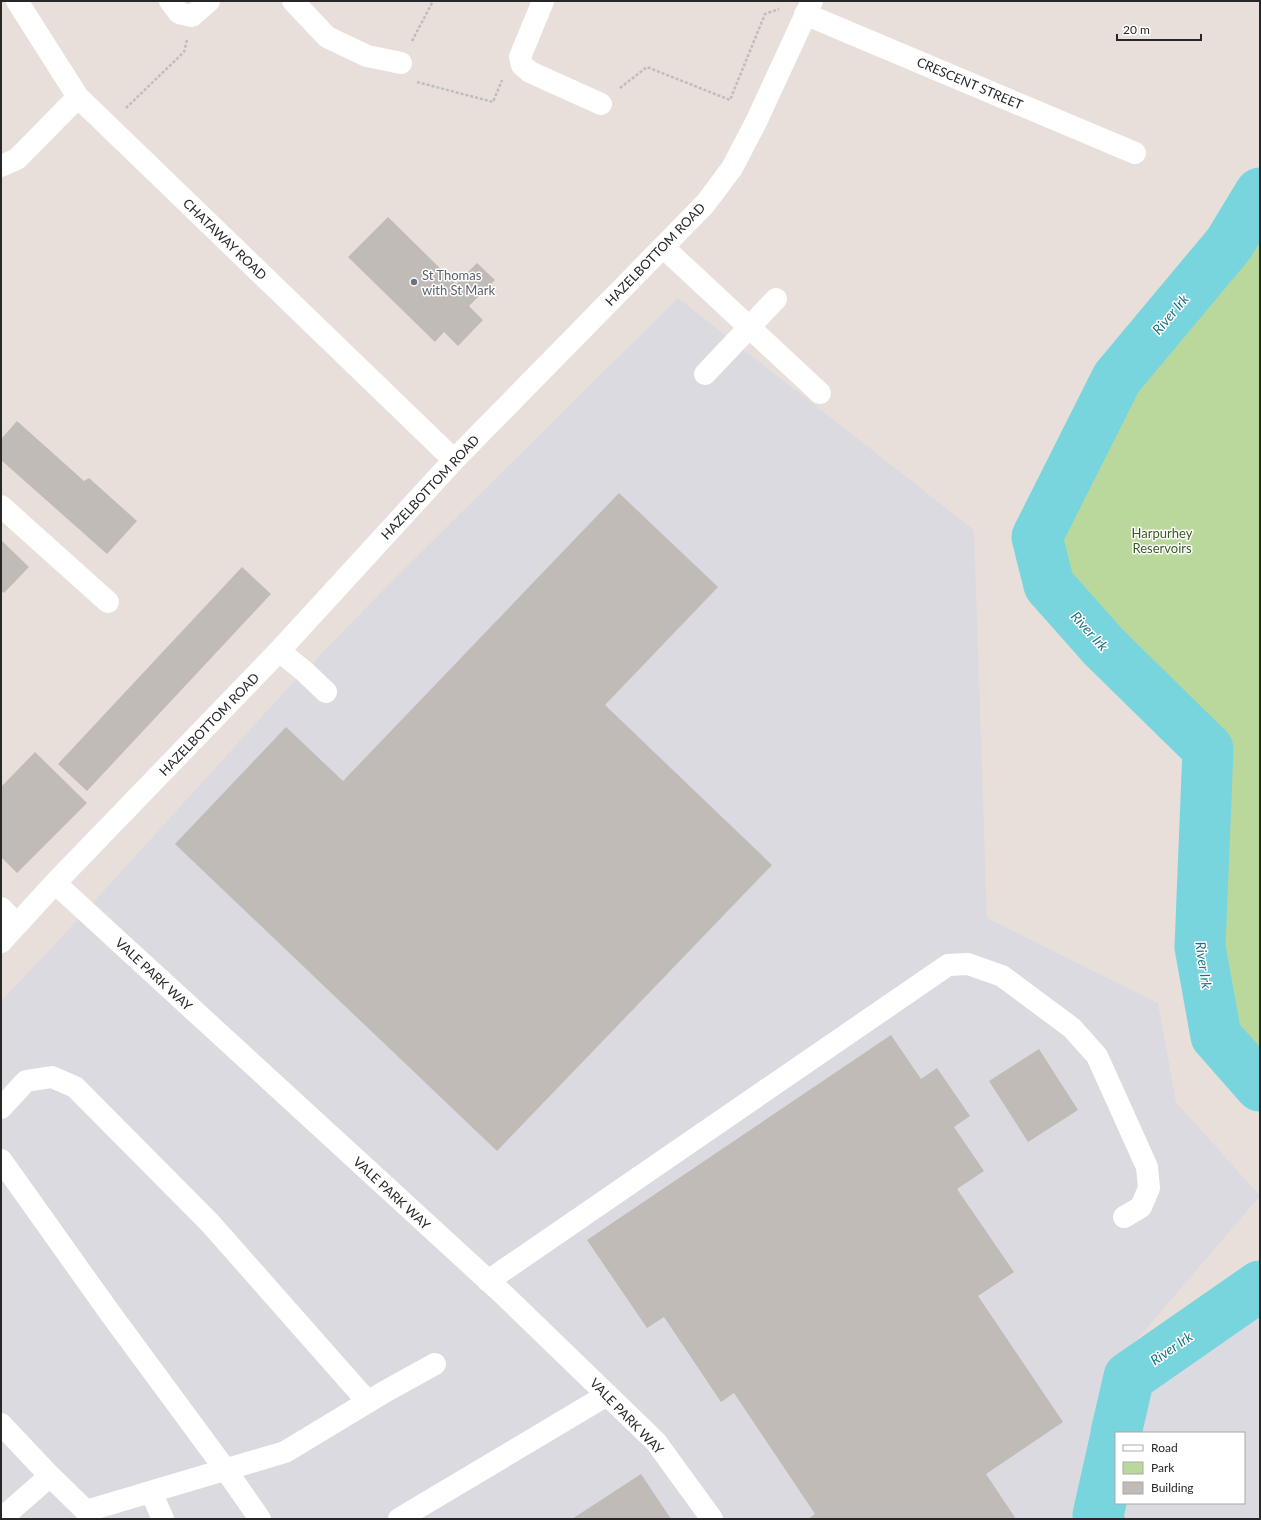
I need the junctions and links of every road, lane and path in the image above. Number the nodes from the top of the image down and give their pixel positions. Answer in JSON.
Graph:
{"nodes":[{"id":1,"x":17,"y":1,"type":"edge"},
{"id":2,"x":170,"y":1,"type":"edge"},
{"id":3,"x":209,"y":1,"type":"edge"},
{"id":4,"x":293,"y":1,"type":"edge"},
{"id":5,"x":433,"y":1,"type":"edge"},
{"id":6,"x":543,"y":1,"type":"edge"},
{"id":7,"x":784,"y":7,"type":"dead end"},
{"id":8,"x":809,"y":8,"type":"edge"},
{"id":9,"x":192,"y":16,"type":"junction"},
{"id":10,"x":401,"y":63,"type":"junction"},
{"id":11,"x":522,"y":65,"type":"junction"},
{"id":12,"x":78,"y":98,"type":"junction"},
{"id":13,"x":601,"y":104,"type":"joint"},
{"id":14,"x":108,"y":126,"type":"junction"},
{"id":15,"x":1135,"y":153,"type":"dead end"},
{"id":16,"x":1,"y":166,"type":"edge"},
{"id":17,"x":663,"y":247,"type":"junction"},
{"id":18,"x":776,"y":299,"type":"dead end"},
{"id":19,"x":750,"y":328,"type":"junction"},
{"id":20,"x":705,"y":374,"type":"dead end"},
{"id":21,"x":820,"y":393,"type":"dead end"},
{"id":22,"x":454,"y":460,"type":"junction"},
{"id":23,"x":1,"y":506,"type":"edge"},
{"id":24,"x":108,"y":602,"type":"dead end"},
{"id":25,"x":279,"y":651,"type":"junction"},
{"id":26,"x":326,"y":692,"type":"dead end"},
{"id":27,"x":55,"y":883,"type":"junction"},
{"id":28,"x":1,"y":908,"type":"edge"},
{"id":29,"x":17,"y":924,"type":"junction"},
{"id":30,"x":1,"y":942,"type":"edge"},
{"id":31,"x":1,"y":1108,"type":"edge"},
{"id":32,"x":1,"y":1160,"type":"edge"},
{"id":33,"x":1124,"y":1217,"type":"dead end"},
{"id":34,"x":488,"y":1281,"type":"junction"},
{"id":35,"x":435,"y":1364,"type":"dead end"},
{"id":36,"x":607,"y":1395,"type":"junction"},
{"id":37,"x":368,"y":1402,"type":"junction"},
{"id":38,"x":1,"y":1424,"type":"edge"},
{"id":39,"x":225,"y":1469,"type":"junction"},
{"id":40,"x":50,"y":1476,"type":"junction"},
{"id":41,"x":151,"y":1492,"type":"junction"},
{"id":42,"x":1,"y":1519,"type":"edge"},
{"id":43,"x":163,"y":1519,"type":"edge"},
{"id":44,"x":260,"y":1519,"type":"edge"},
{"id":45,"x":399,"y":1519,"type":"edge"},
{"id":46,"x":712,"y":1519,"type":"edge"}],
"edges":[{"from":1,"to":12,"type":"street","name":"CHATAWAY ROAD"},
{"from":2,"to":9,"type":"street"},
{"from":3,"to":9,"type":"street"},
{"from":4,"to":10,"type":"street"},
{"from":5,"to":10,"type":"path"},
{"from":6,"to":11,"type":"street"},
{"from":7,"to":13,"type":"path"},
{"from":8,"to":15,"type":"street","name":"CRESCENT STREET"},
{"from":8,"to":17,"type":"street","name":"HAZELBOTTOM ROAD"},
{"from":9,"to":14,"type":"path"},
{"from":10,"to":11,"type":"path"},
{"from":11,"to":13,"type":"street"},
{"from":12,"to":14,"type":"street","name":"CHATAWAY ROAD"},
{"from":12,"to":16,"type":"street"},
{"from":14,"to":22,"type":"street","name":"CHATAWAY ROAD"},
{"from":17,"to":19,"type":"street"},
{"from":17,"to":22,"type":"street","name":"HAZELBOTTOM ROAD"},
{"from":18,"to":19,"type":"street"},
{"from":19,"to":20,"type":"street"},
{"from":19,"to":21,"type":"street"},
{"from":22,"to":25,"type":"street","name":"HAZELBOTTOM ROAD"},
{"from":23,"to":24,"type":"street"},
{"from":25,"to":26,"type":"street"},
{"from":25,"to":27,"type":"street","name":"HAZELBOTTOM ROAD"},
{"from":27,"to":29,"type":"street","name":"HAZELBOTTOM ROAD"},
{"from":27,"to":34,"type":"street","name":"VALE PARK WAY"},
{"from":28,"to":29,"type":"street"},
{"from":29,"to":30,"type":"street","name":"HAZELBOTTOM ROAD"},
{"from":31,"to":37,"type":"street"},
{"from":32,"to":39,"type":"street"},
{"from":33,"to":34,"type":"street"},
{"from":34,"to":36,"type":"street","name":"VALE PARK WAY"},
{"from":35,"to":37,"type":"street"},
{"from":36,"to":45,"type":"street"},
{"from":36,"to":46,"type":"street","name":"VALE PARK WAY"},
{"from":37,"to":39,"type":"street"},
{"from":38,"to":40,"type":"street"},
{"from":39,"to":41,"type":"street"},
{"from":39,"to":44,"type":"street"},
{"from":40,"to":41,"type":"street"},
{"from":40,"to":42,"type":"street"},
{"from":41,"to":43,"type":"street"}]}
